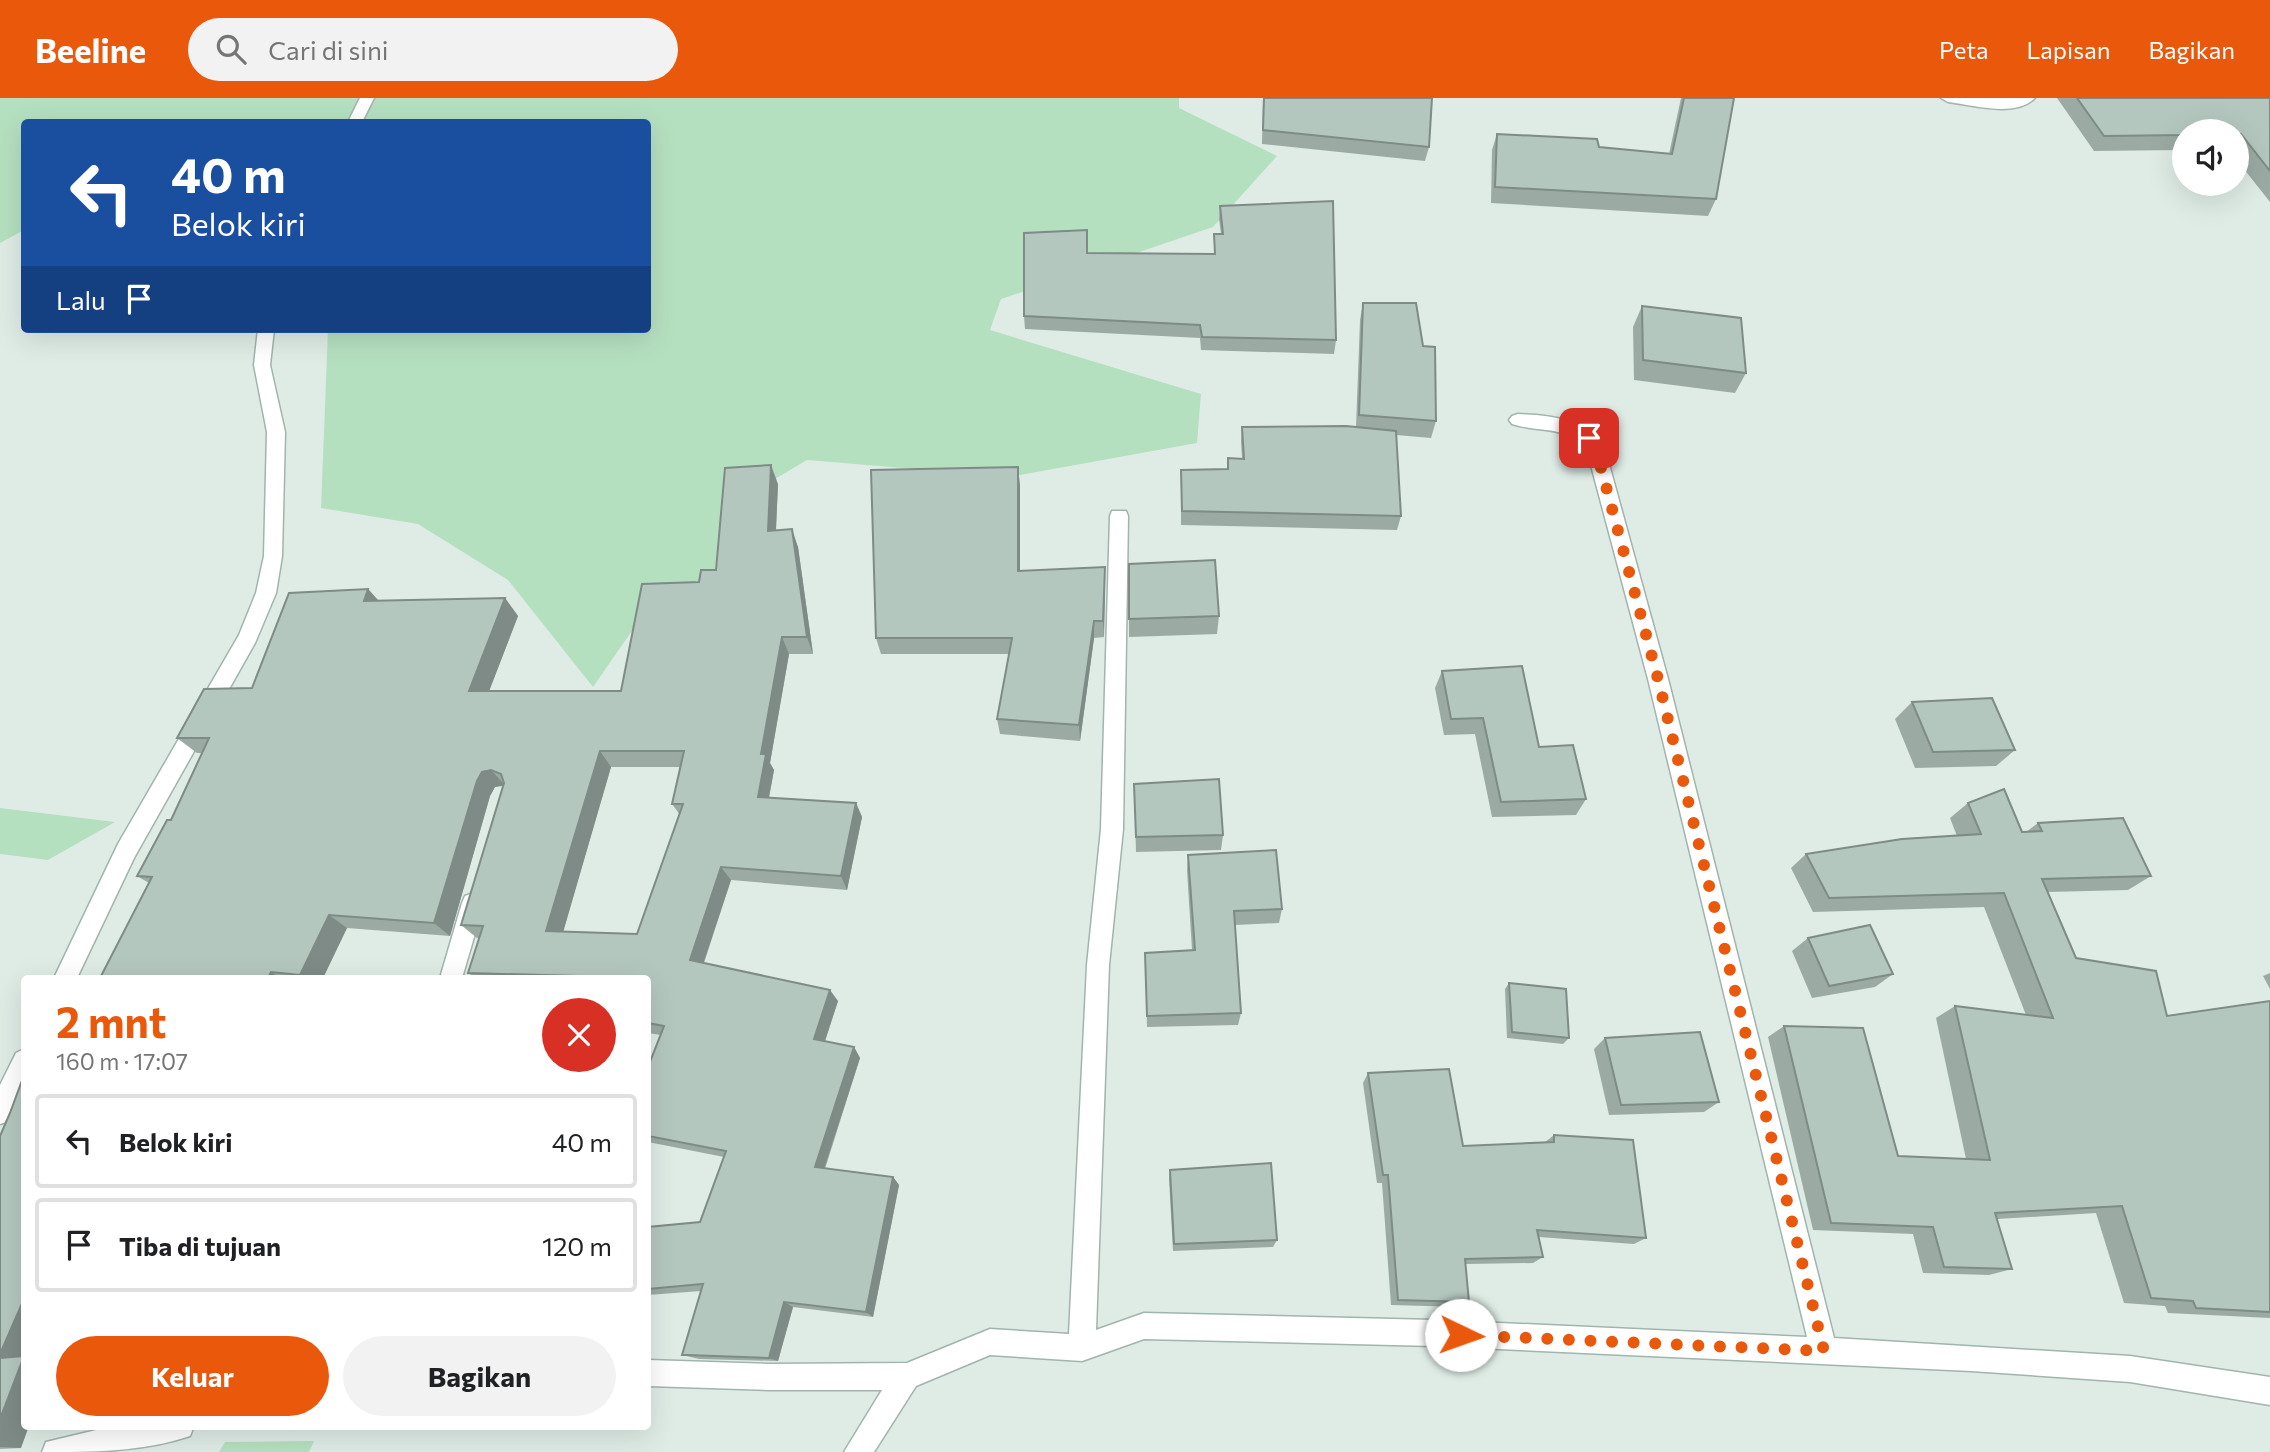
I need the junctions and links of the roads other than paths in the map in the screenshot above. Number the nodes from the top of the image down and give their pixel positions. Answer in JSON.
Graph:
{"nodes":[{"id":1,"x":367,"y":98,"type":"edge"},
{"id":2,"x":1948,"y":98,"type":"edge"},
{"id":3,"x":2028,"y":98,"type":"edge"},
{"id":4,"x":356,"y":119,"type":"edge"},
{"id":5,"x":266,"y":333,"type":"edge"},
{"id":6,"x":1518,"y":420,"type":"dead end"},
{"id":7,"x":1119,"y":516,"type":"dead end"},
{"id":8,"x":478,"y":884,"type":"edge"},
{"id":9,"x":66,"y":975,"type":"edge"},
{"id":10,"x":452,"y":975,"type":"edge"},
{"id":11,"x":21,"y":1067,"type":"edge"},
{"id":12,"x":0,"y":1112,"type":"edge"},
{"id":13,"x":1082,"y":1348,"type":"junction"},
{"id":14,"x":1824,"y":1351,"type":"junction"},
{"id":15,"x":651,"y":1373,"type":"edge"},
{"id":16,"x":907,"y":1376,"type":"junction"},
{"id":17,"x":2270,"y":1391,"type":"edge"},
{"id":18,"x":161,"y":1430,"type":"edge"},
{"id":19,"x":55,"y":1452,"type":"edge"},
{"id":20,"x":858,"y":1452,"type":"edge"}],
"edges":[{"from":1,"to":4,"type":"street"},
{"from":2,"to":3,"type":"street"},
{"from":5,"to":9,"type":"street"},
{"from":6,"to":14,"type":"street"},
{"from":7,"to":13,"type":"street"},
{"from":8,"to":10,"type":"street"},
{"from":11,"to":12,"type":"street"},
{"from":13,"to":14,"type":"street"},
{"from":13,"to":16,"type":"street"},
{"from":14,"to":17,"type":"street"},
{"from":15,"to":16,"type":"street"},
{"from":16,"to":20,"type":"street"},
{"from":18,"to":19,"type":"street"}]}
